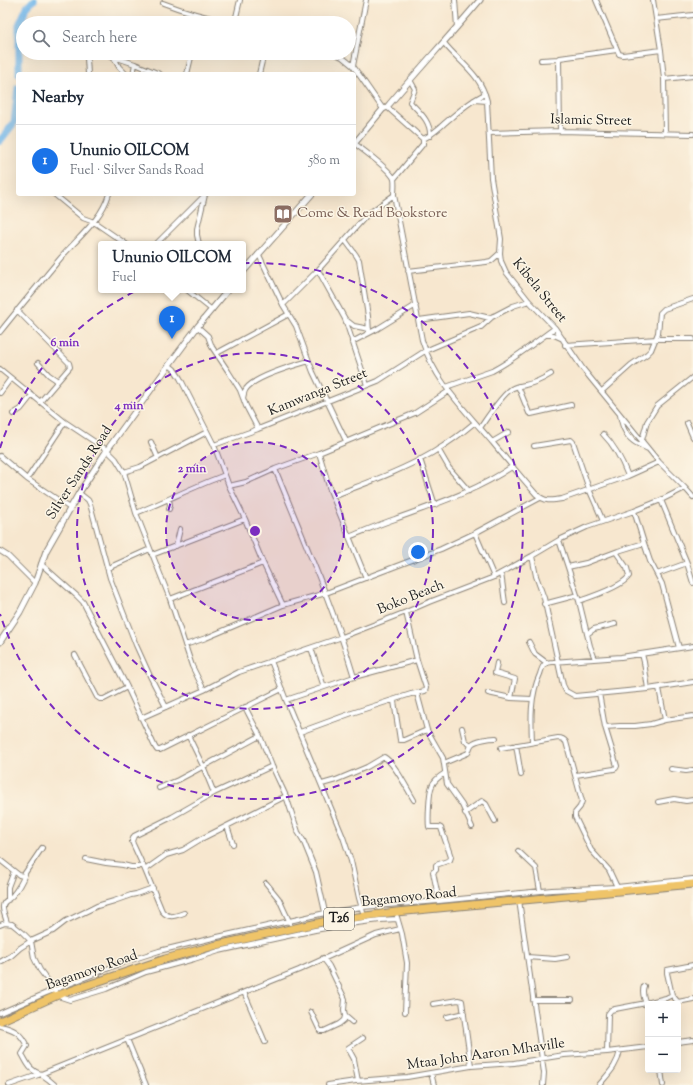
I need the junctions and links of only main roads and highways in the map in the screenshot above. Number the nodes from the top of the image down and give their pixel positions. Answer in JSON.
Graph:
{"nodes":[{"id":1,"x":693,"y":884,"type":"edge"},
{"id":2,"x":0,"y":1021,"type":"edge"}],
"edges":[{"from":1,"to":2,"type":"highway","name":"Bagamoyo Road","number":"T26"}]}
